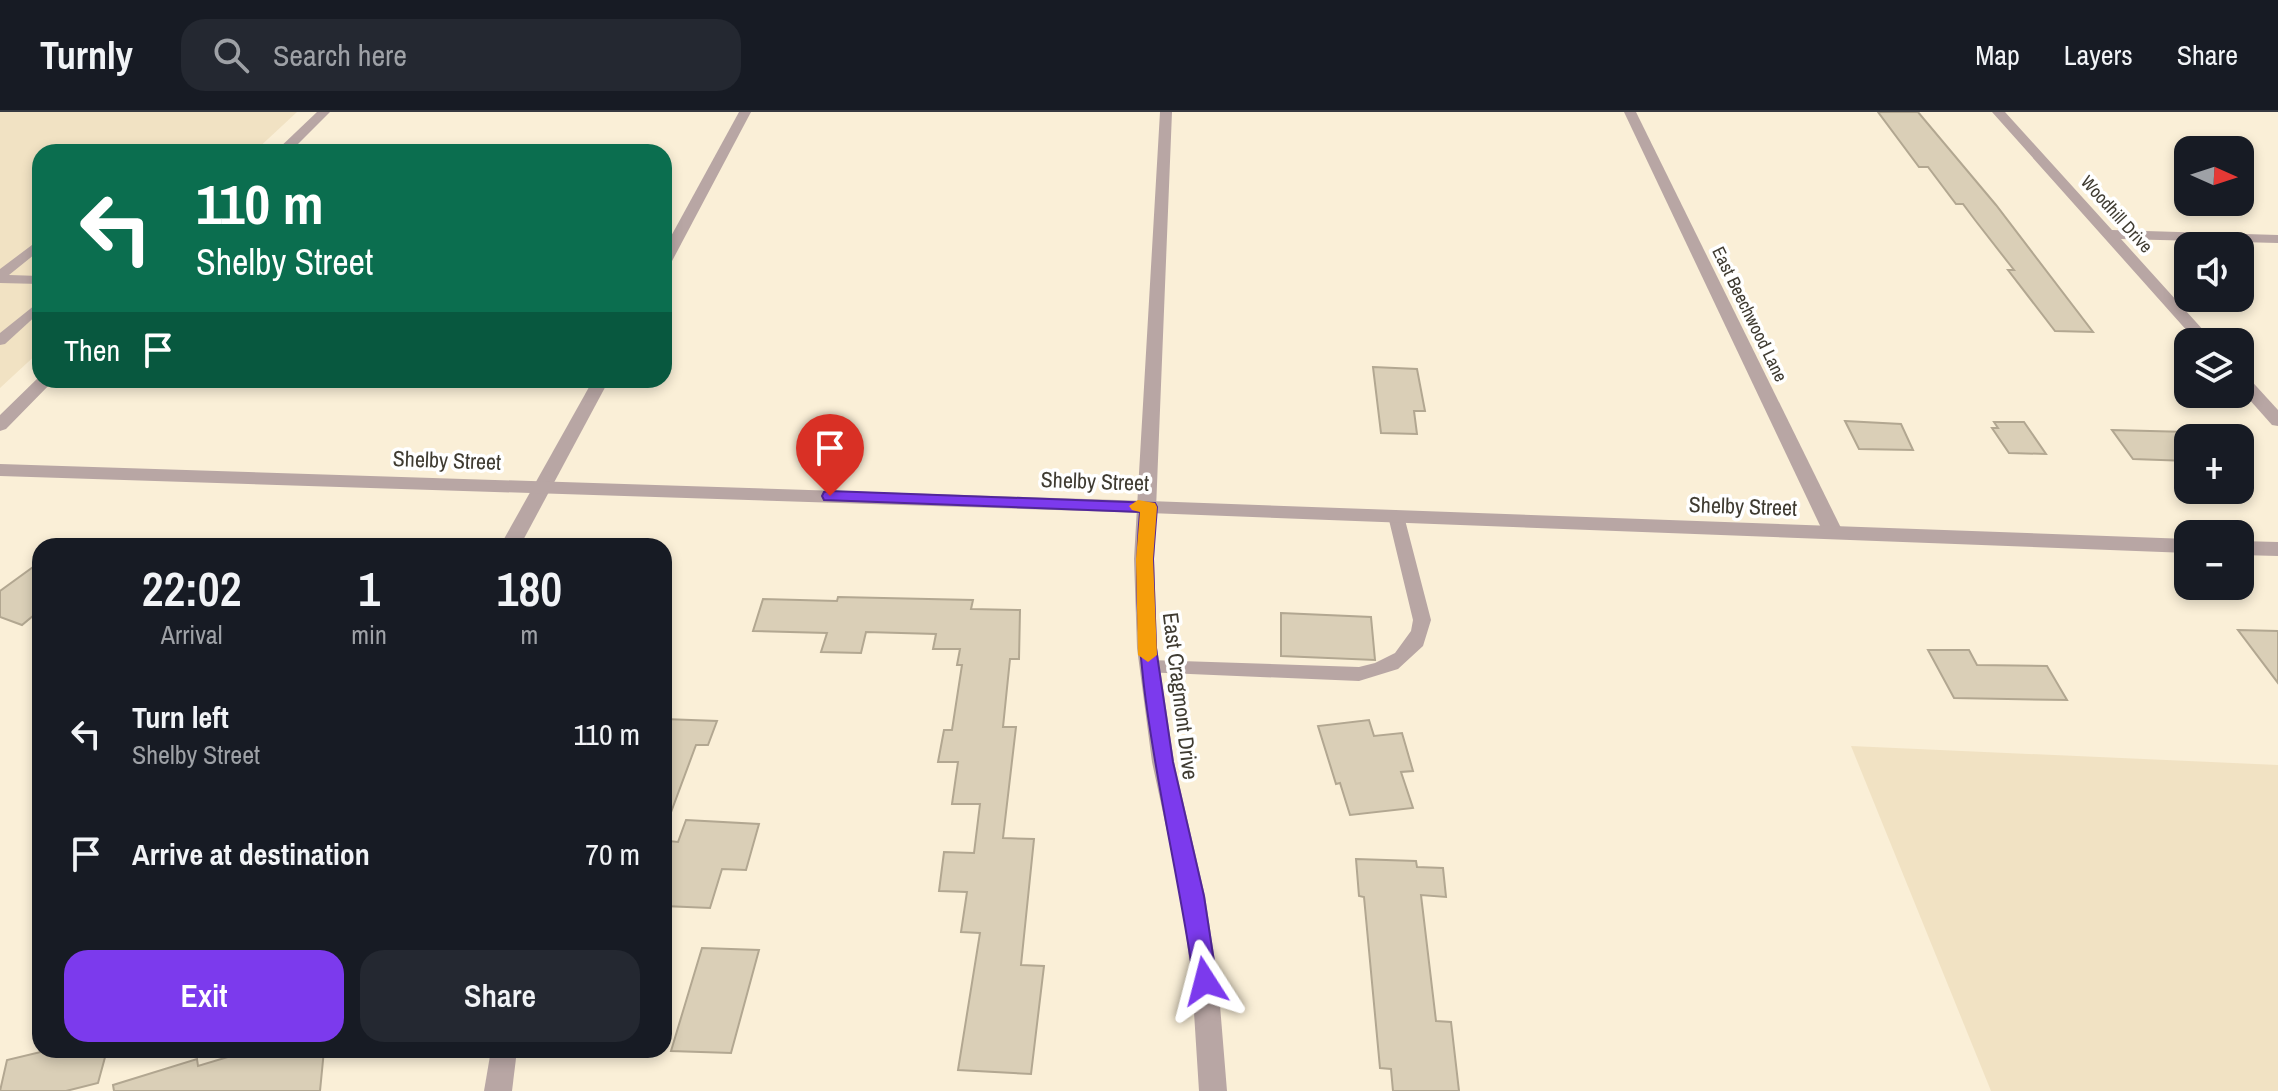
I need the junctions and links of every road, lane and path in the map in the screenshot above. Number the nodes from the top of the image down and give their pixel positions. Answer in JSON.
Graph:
{"nodes":[{"id":1,"x":324,"y":112,"type":"edge"},
{"id":2,"x":745,"y":112,"type":"edge"},
{"id":3,"x":1166,"y":112,"type":"edge"},
{"id":4,"x":1630,"y":112,"type":"edge"},
{"id":5,"x":1998,"y":112,"type":"edge"},
{"id":6,"x":290,"y":144,"type":"edge"},
{"id":7,"x":2109,"y":234,"type":"junction"},
{"id":8,"x":2278,"y":239,"type":"edge"},
{"id":9,"x":672,"y":248,"type":"edge"},
{"id":10,"x":32,"y":250,"type":"edge"},
{"id":11,"x":0,"y":278,"type":"edge"},
{"id":12,"x":32,"y":280,"type":"edge"},
{"id":13,"x":32,"y":312,"type":"edge"},
{"id":14,"x":2193,"y":328,"type":"edge"},
{"id":15,"x":0,"y":341,"type":"edge"},
{"id":16,"x":38,"y":388,"type":"edge"},
{"id":17,"x":597,"y":388,"type":"edge"},
{"id":18,"x":2254,"y":394,"type":"edge"},
{"id":19,"x":2278,"y":421,"type":"edge"},
{"id":20,"x":0,"y":425,"type":"edge"},
{"id":21,"x":0,"y":470,"type":"edge"},
{"id":22,"x":544,"y":487,"type":"junction"},
{"id":23,"x":1149,"y":507,"type":"junction"},
{"id":24,"x":1396,"y":516,"type":"junction"},
{"id":25,"x":1834,"y":534,"type":"junction"},
{"id":26,"x":515,"y":538,"type":"edge"},
{"id":27,"x":2174,"y":546,"type":"edge"},
{"id":28,"x":2254,"y":548,"type":"edge"},
{"id":29,"x":2278,"y":549,"type":"edge"},
{"id":30,"x":1150,"y":667,"type":"junction"},
{"id":31,"x":503,"y":1058,"type":"edge"},
{"id":32,"x":498,"y":1091,"type":"edge"},
{"id":33,"x":1213,"y":1091,"type":"edge"}],
"edges":[{"from":1,"to":6,"type":"street"},
{"from":2,"to":9,"type":"street"},
{"from":3,"to":23,"type":"street","name":"East Cragmont Drive"},
{"from":4,"to":25,"type":"street","name":"East Beechwood Lane"},
{"from":5,"to":7,"type":"street","name":"Woodhill Drive"},
{"from":7,"to":8,"type":"street"},
{"from":7,"to":14,"type":"street","name":"Woodhill Drive"},
{"from":10,"to":11,"type":"lane"},
{"from":11,"to":12,"type":"lane"},
{"from":13,"to":15,"type":"lane"},
{"from":16,"to":20,"type":"street"},
{"from":17,"to":22,"type":"street"},
{"from":18,"to":19,"type":"street"},
{"from":21,"to":22,"type":"street","name":"Shelby Street"},
{"from":22,"to":23,"type":"street","name":"Shelby Street"},
{"from":22,"to":26,"type":"street"},
{"from":23,"to":24,"type":"street","name":"Shelby Street"},
{"from":23,"to":30,"type":"street","name":"East Cragmont Drive"},
{"from":24,"to":25,"type":"street","name":"Shelby Street"},
{"from":24,"to":30,"type":"lane"},
{"from":25,"to":27,"type":"street","name":"Shelby Street"},
{"from":28,"to":29,"type":"street"},
{"from":30,"to":33,"type":"street","name":"East Cragmont Drive"},
{"from":31,"to":32,"type":"street"}]}
